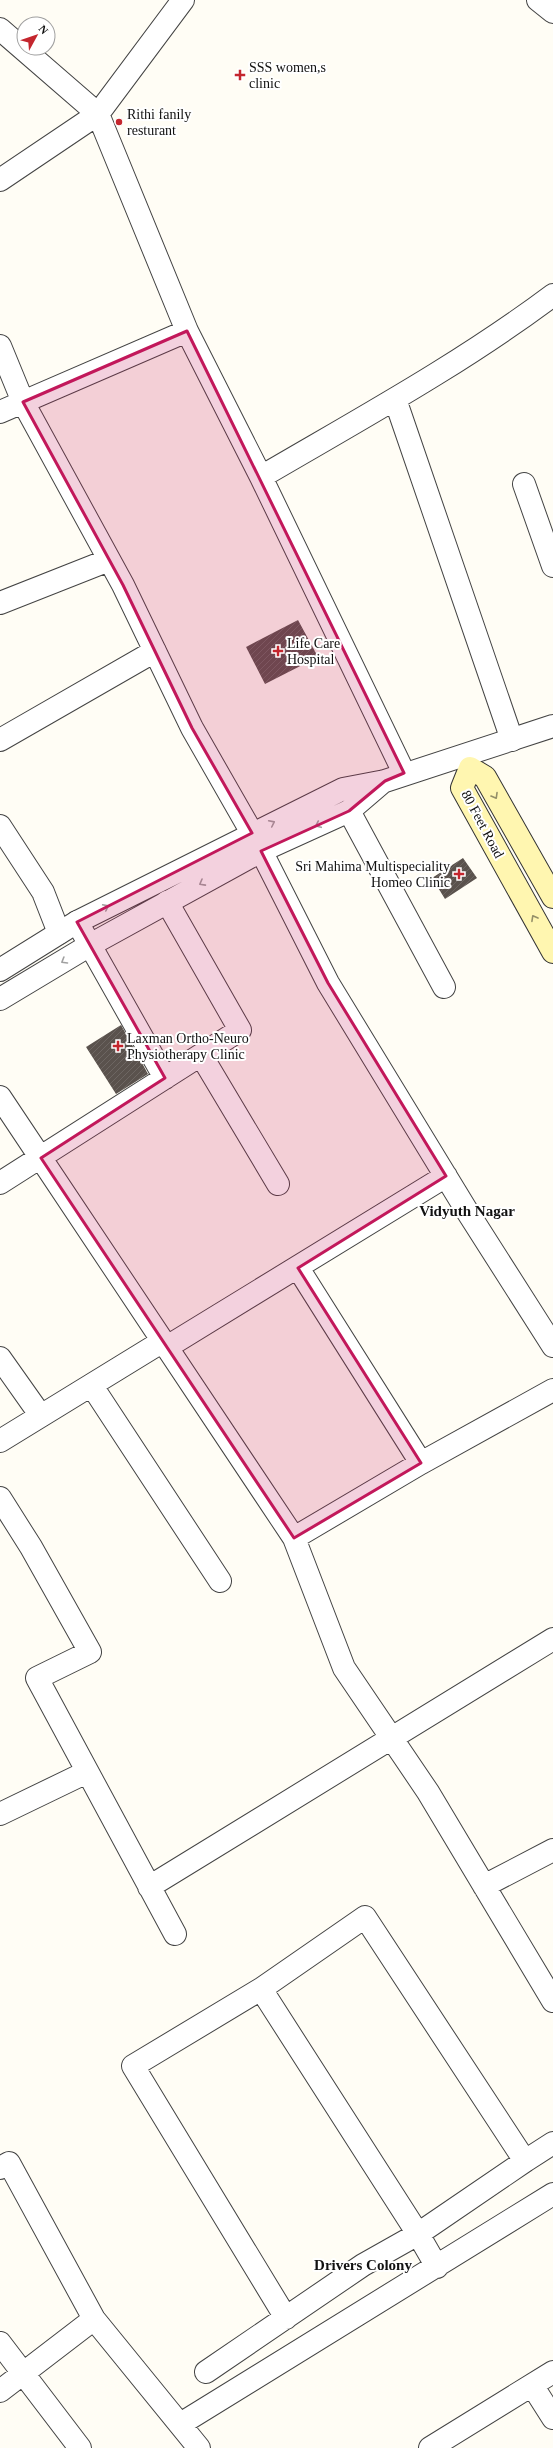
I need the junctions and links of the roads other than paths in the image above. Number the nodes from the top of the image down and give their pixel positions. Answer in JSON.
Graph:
{"nodes":[{"id":1,"x":183,"y":0,"type":"edge"},
{"id":2,"x":538,"y":0,"type":"edge"},
{"id":3,"x":553,"y":12,"type":"edge"},
{"id":4,"x":0,"y":29,"type":"edge"},
{"id":5,"x":98,"y":114,"type":"junction"},
{"id":6,"x":0,"y":180,"type":"edge"},
{"id":7,"x":553,"y":295,"type":"edge"},
{"id":8,"x":187,"y":331,"type":"junction"},
{"id":9,"x":0,"y":346,"type":"edge"},
{"id":10,"x":395,"y":399,"type":"junction"},
{"id":11,"x":24,"y":402,"type":"junction"},
{"id":12,"x":0,"y":412,"type":"edge"},
{"id":13,"x":260,"y":477,"type":"junction"},
{"id":14,"x":524,"y":484,"type":"dead end"},
{"id":15,"x":109,"y":560,"type":"junction"},
{"id":16,"x":553,"y":566,"type":"edge"},
{"id":17,"x":0,"y":603,"type":"edge"},
{"id":18,"x":155,"y":651,"type":"junction"},
{"id":19,"x":553,"y":726,"type":"edge"},
{"id":20,"x":0,"y":740,"type":"edge"},
{"id":21,"x":512,"y":740,"type":"junction"},
{"id":22,"x":466,"y":761,"type":"junction"},
{"id":23,"x":394,"y":777,"type":"junction"},
{"id":24,"x":349,"y":811,"type":"junction"},
{"id":25,"x":0,"y":826,"type":"edge"},
{"id":26,"x":256,"y":842,"type":"junction"},
{"id":27,"x":553,"y":897,"type":"edge"},
{"id":28,"x":167,"y":902,"type":"junction"},
{"id":29,"x":68,"y":927,"type":"junction"},
{"id":30,"x":90,"y":945,"type":"junction"},
{"id":31,"x":553,"y":952,"type":"edge"},
{"id":32,"x":0,"y":970,"type":"edge"},
{"id":33,"x":444,"y":987,"type":"dead end"},
{"id":34,"x":0,"y":999,"type":"edge"},
{"id":35,"x":201,"y":1055,"type":"junction"},
{"id":36,"x":165,"y":1078,"type":"junction"},
{"id":37,"x":3,"y":1107,"type":"edge"},
{"id":38,"x":40,"y":1158,"type":"junction"},
{"id":39,"x":446,"y":1176,"type":"junction"},
{"id":40,"x":0,"y":1183,"type":"edge"},
{"id":41,"x":278,"y":1184,"type":"dead end"},
{"id":42,"x":298,"y":1268,"type":"junction"},
{"id":43,"x":165,"y":1344,"type":"junction"},
{"id":44,"x":553,"y":1346,"type":"edge"},
{"id":45,"x":0,"y":1358,"type":"edge"},
{"id":46,"x":92,"y":1386,"type":"junction"},
{"id":47,"x":553,"y":1390,"type":"edge"},
{"id":48,"x":41,"y":1416,"type":"junction"},
{"id":49,"x":0,"y":1441,"type":"edge"},
{"id":50,"x":421,"y":1463,"type":"junction"},
{"id":51,"x":0,"y":1498,"type":"edge"},
{"id":52,"x":294,"y":1538,"type":"junction"},
{"id":53,"x":220,"y":1581,"type":"dead end"},
{"id":54,"x":553,"y":1639,"type":"edge"},
{"id":55,"x":390,"y":1737,"type":"junction"},
{"id":56,"x":87,"y":1772,"type":"junction"},
{"id":57,"x":0,"y":1814,"type":"edge"},
{"id":58,"x":553,"y":1850,"type":"edge"},
{"id":59,"x":149,"y":1886,"type":"junction"},
{"id":60,"x":484,"y":1886,"type":"junction"},
{"id":61,"x":175,"y":1934,"type":"dead end"},
{"id":62,"x":261,"y":1989,"type":"junction"},
{"id":63,"x":553,"y":2001,"type":"edge"},
{"id":64,"x":553,"y":2143,"type":"edge"},
{"id":65,"x":525,"y":2161,"type":"junction"},
{"id":66,"x":0,"y":2168,"type":"edge"},
{"id":67,"x":553,"y":2194,"type":"edge"},
{"id":68,"x":418,"y":2234,"type":"junction"},
{"id":69,"x":437,"y":2267,"type":"junction"},
{"id":70,"x":286,"y":2318,"type":"junction"},
{"id":71,"x":94,"y":2319,"type":"junction"},
{"id":72,"x":0,"y":2343,"type":"edge"},
{"id":73,"x":206,"y":2372,"type":"dead end"},
{"id":74,"x":553,"y":2372,"type":"edge"},
{"id":75,"x":22,"y":2374,"type":"junction"},
{"id":76,"x":532,"y":2385,"type":"junction"},
{"id":77,"x":0,"y":2391,"type":"edge"},
{"id":78,"x":553,"y":2418,"type":"edge"},
{"id":79,"x":182,"y":2424,"type":"junction"},
{"id":80,"x":80,"y":2448,"type":"edge"},
{"id":81,"x":199,"y":2448,"type":"edge"},
{"id":82,"x":430,"y":2448,"type":"edge"}],
"edges":[{"from":1,"to":5,"type":"street"},
{"from":2,"to":3,"type":"street"},
{"from":4,"to":5,"type":"street"},
{"from":5,"to":6,"type":"street"},
{"from":5,"to":8,"type":"street"},
{"from":7,"to":10,"type":"street"},
{"from":8,"to":11,"type":"street"},
{"from":8,"to":13,"type":"street"},
{"from":9,"to":11,"type":"street"},
{"from":10,"to":13,"type":"street"},
{"from":10,"to":21,"type":"street"},
{"from":11,"to":12,"type":"street"},
{"from":11,"to":15,"type":"street"},
{"from":13,"to":23,"type":"street"},
{"from":14,"to":16,"type":"street"},
{"from":15,"to":17,"type":"street"},
{"from":15,"to":18,"type":"street"},
{"from":18,"to":20,"type":"street"},
{"from":18,"to":26,"type":"street"},
{"from":19,"to":21,"type":"street"},
{"from":21,"to":22,"type":"street"},
{"from":22,"to":23,"type":"street"},
{"from":22,"to":27,"type":"main road","name":"80 Feet Road","one_way":true},
{"from":31,"to":22,"type":"main road","name":"80 Feet Road","one_way":true},
{"from":23,"to":24,"type":"street"},
{"from":26,"to":23,"type":"street","one_way":true},
{"from":24,"to":26,"type":"street","one_way":true},
{"from":24,"to":33,"type":"street"},
{"from":25,"to":29,"type":"street"},
{"from":26,"to":28,"type":"street","one_way":true},
{"from":29,"to":26,"type":"street","one_way":true},
{"from":26,"to":39,"type":"street"},
{"from":28,"to":30,"type":"street"},
{"from":28,"to":35,"type":"street"},
{"from":29,"to":30,"type":"street"},
{"from":29,"to":32,"type":"street"},
{"from":30,"to":34,"type":"street","one_way":true},
{"from":30,"to":36,"type":"street"},
{"from":35,"to":36,"type":"street"},
{"from":35,"to":41,"type":"street"},
{"from":36,"to":38,"type":"street"},
{"from":37,"to":38,"type":"street"},
{"from":38,"to":40,"type":"street"},
{"from":38,"to":43,"type":"street"},
{"from":39,"to":42,"type":"street"},
{"from":39,"to":44,"type":"street"},
{"from":42,"to":43,"type":"street"},
{"from":42,"to":50,"type":"street"},
{"from":43,"to":46,"type":"street"},
{"from":43,"to":52,"type":"street"},
{"from":45,"to":48,"type":"street"},
{"from":46,"to":48,"type":"street"},
{"from":46,"to":53,"type":"street"},
{"from":47,"to":50,"type":"street"},
{"from":48,"to":49,"type":"street"},
{"from":50,"to":52,"type":"street"},
{"from":51,"to":56,"type":"street"},
{"from":52,"to":55,"type":"street"},
{"from":54,"to":55,"type":"street"},
{"from":55,"to":59,"type":"street"},
{"from":55,"to":60,"type":"street"},
{"from":56,"to":57,"type":"street"},
{"from":56,"to":59,"type":"street"},
{"from":58,"to":60,"type":"street"},
{"from":59,"to":61,"type":"street"},
{"from":60,"to":63,"type":"street"},
{"from":62,"to":65,"type":"street"},
{"from":62,"to":68,"type":"street"},
{"from":62,"to":70,"type":"street"},
{"from":64,"to":65,"type":"street"},
{"from":65,"to":68,"type":"street"},
{"from":66,"to":71,"type":"street"},
{"from":67,"to":69,"type":"street"},
{"from":68,"to":69,"type":"street"},
{"from":68,"to":70,"type":"street"},
{"from":69,"to":79,"type":"street"},
{"from":70,"to":73,"type":"street"},
{"from":71,"to":75,"type":"street"},
{"from":71,"to":79,"type":"street"},
{"from":72,"to":75,"type":"street"},
{"from":74,"to":76,"type":"street"},
{"from":75,"to":77,"type":"street"},
{"from":75,"to":80,"type":"street"},
{"from":76,"to":78,"type":"street"},
{"from":76,"to":82,"type":"street"},
{"from":79,"to":81,"type":"street"}]}
